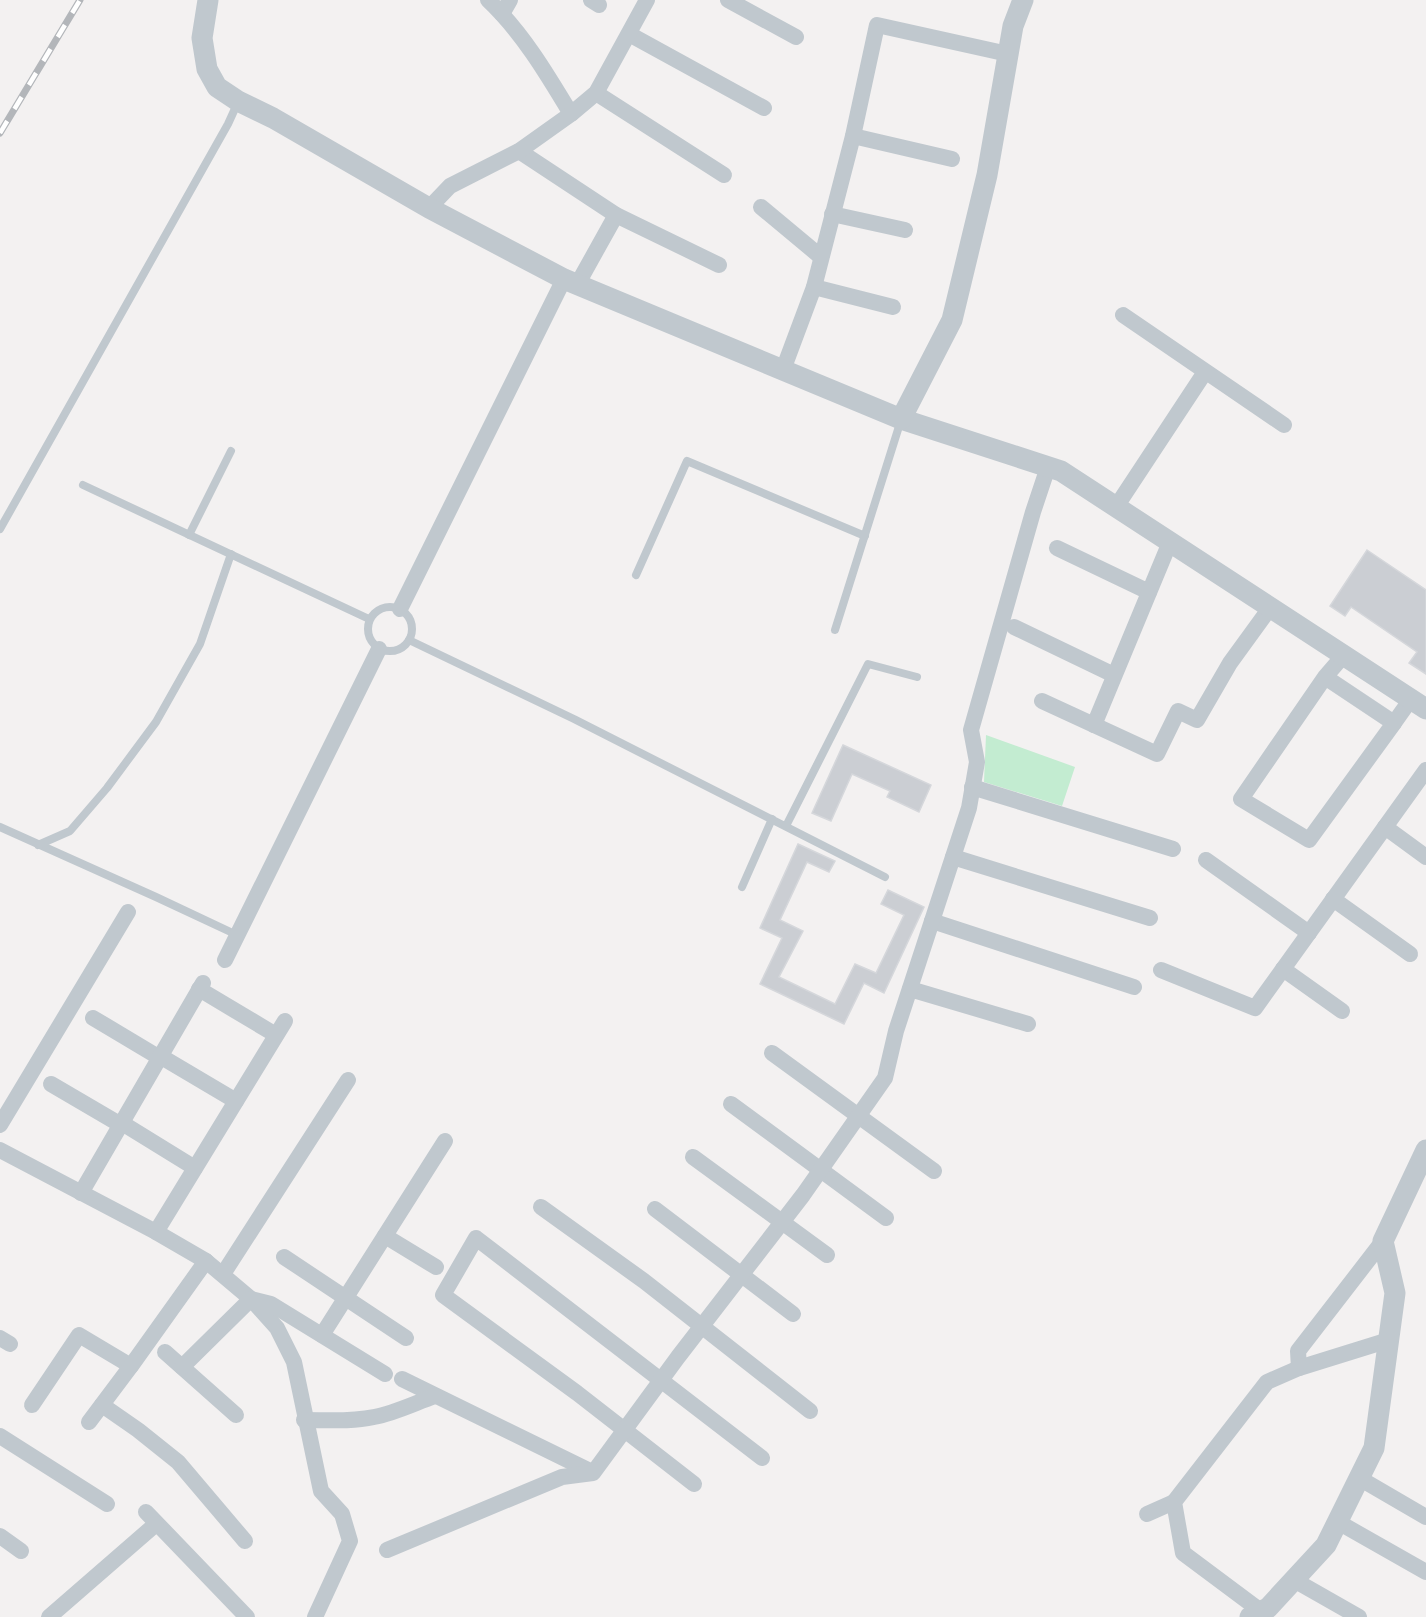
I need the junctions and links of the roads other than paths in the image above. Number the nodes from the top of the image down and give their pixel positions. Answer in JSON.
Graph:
{"nodes":[{"id":1,"x":208,"y":0,"type":"edge"},
{"id":2,"x":488,"y":0,"type":"edge"},
{"id":3,"x":647,"y":0,"type":"edge"},
{"id":4,"x":728,"y":0,"type":"edge"},
{"id":5,"x":1023,"y":0,"type":"edge"},
{"id":6,"x":506,"y":7,"type":"edge"},
{"id":7,"x":629,"y":34,"type":"junction"},
{"id":8,"x":796,"y":37,"type":"dead end"},
{"id":9,"x":1008,"y":54,"type":"junction"},
{"id":10,"x":596,"y":93,"type":"junction"},
{"id":11,"x":238,"y":101,"type":"junction"},
{"id":12,"x":764,"y":108,"type":"dead end"},
{"id":13,"x":571,"y":114,"type":"junction"},
{"id":14,"x":853,"y":136,"type":"junction"},
{"id":15,"x":519,"y":151,"type":"junction"},
{"id":16,"x":952,"y":159,"type":"dead end"},
{"id":17,"x":724,"y":175,"type":"dead end"},
{"id":18,"x":761,"y":207,"type":"dead end"},
{"id":19,"x":429,"y":208,"type":"junction"},
{"id":20,"x":832,"y":214,"type":"junction"},
{"id":21,"x":616,"y":215,"type":"junction"},
{"id":22,"x":905,"y":230,"type":"dead end"},
{"id":23,"x":821,"y":257,"type":"junction"},
{"id":24,"x":719,"y":265,"type":"dead end"},
{"id":25,"x":571,"y":282,"type":"junction"},
{"id":26,"x":814,"y":288,"type":"junction"},
{"id":27,"x":893,"y":307,"type":"dead end"},
{"id":28,"x":1123,"y":315,"type":"dead end"},
{"id":29,"x":783,"y":369,"type":"junction"},
{"id":30,"x":1205,"y":372,"type":"junction"},
{"id":31,"x":901,"y":419,"type":"junction"},
{"id":32,"x":1284,"y":424,"type":"dead end"},
{"id":33,"x":231,"y":451,"type":"dead end"},
{"id":34,"x":1048,"y":467,"type":"junction"},
{"id":35,"x":83,"y":485,"type":"dead end"},
{"id":36,"x":1116,"y":507,"type":"junction"},
{"id":37,"x":0,"y":529,"type":"edge"},
{"id":38,"x":189,"y":535,"type":"junction"},
{"id":39,"x":865,"y":536,"type":"junction"},
{"id":40,"x":1170,"y":542,"type":"junction"},
{"id":41,"x":1057,"y":548,"type":"dead end"},
{"id":42,"x":231,"y":554,"type":"junction"},
{"id":43,"x":636,"y":575,"type":"dead end"},
{"id":44,"x":1149,"y":592,"type":"junction"},
{"id":45,"x":1270,"y":608,"type":"junction"},
{"id":46,"x":400,"y":609,"type":"junction"},
{"id":47,"x":369,"y":619,"type":"junction"},
{"id":48,"x":1014,"y":627,"type":"dead end"},
{"id":49,"x":835,"y":630,"type":"dead end"},
{"id":50,"x":409,"y":640,"type":"junction"},
{"id":51,"x":380,"y":650,"type":"junction"},
{"id":52,"x":1344,"y":655,"type":"junction"},
{"id":53,"x":1114,"y":675,"type":"junction"},
{"id":54,"x":917,"y":677,"type":"dead end"},
{"id":55,"x":1325,"y":677,"type":"junction"},
{"id":56,"x":1042,"y":701,"type":"dead end"},
{"id":57,"x":1419,"y":704,"type":"edge"},
{"id":58,"x":1394,"y":723,"type":"junction"},
{"id":59,"x":1094,"y":725,"type":"junction"},
{"id":60,"x":1426,"y":770,"type":"edge"},
{"id":61,"x":972,"y":787,"type":"junction"},
{"id":62,"x":772,"y":819,"type":"junction"},
{"id":63,"x":786,"y":826,"type":"junction"},
{"id":64,"x":0,"y":827,"type":"edge"},
{"id":65,"x":1385,"y":827,"type":"junction"},
{"id":66,"x":38,"y":845,"type":"junction"},
{"id":67,"x":1173,"y":849,"type":"dead end"},
{"id":68,"x":953,"y":857,"type":"junction"},
{"id":69,"x":1426,"y":857,"type":"edge"},
{"id":70,"x":1206,"y":860,"type":"dead end"},
{"id":71,"x":885,"y":877,"type":"dead end"},
{"id":72,"x":742,"y":887,"type":"dead end"},
{"id":73,"x":1333,"y":899,"type":"junction"},
{"id":74,"x":128,"y":912,"type":"dead end"},
{"id":75,"x":1150,"y":918,"type":"dead end"},
{"id":76,"x":932,"y":921,"type":"junction"},
{"id":77,"x":1309,"y":933,"type":"junction"},
{"id":78,"x":237,"y":935,"type":"junction"},
{"id":79,"x":1410,"y":954,"type":"dead end"},
{"id":80,"x":225,"y":960,"type":"dead end"},
{"id":81,"x":1283,"y":969,"type":"junction"},
{"id":82,"x":1161,"y":970,"type":"dead end"},
{"id":83,"x":1134,"y":987,"type":"dead end"},
{"id":84,"x":910,"y":989,"type":"junction"},
{"id":85,"x":1342,"y":1011,"type":"dead end"},
{"id":86,"x":93,"y":1018,"type":"dead end"},
{"id":87,"x":1028,"y":1024,"type":"dead end"},
{"id":88,"x":772,"y":1053,"type":"dead end"},
{"id":89,"x":160,"y":1057,"type":"junction"},
{"id":90,"x":348,"y":1080,"type":"dead end"},
{"id":91,"x":51,"y":1084,"type":"dead end"},
{"id":92,"x":236,"y":1101,"type":"junction"},
{"id":93,"x":731,"y":1104,"type":"dead end"},
{"id":94,"x":859,"y":1116,"type":"junction"},
{"id":95,"x":121,"y":1124,"type":"junction"},
{"id":96,"x":0,"y":1125,"type":"edge"},
{"id":97,"x":445,"y":1142,"type":"dead end"},
{"id":98,"x":0,"y":1150,"type":"edge"},
{"id":99,"x":1426,"y":1150,"type":"edge"},
{"id":100,"x":693,"y":1157,"type":"dead end"},
{"id":101,"x":195,"y":1168,"type":"junction"},
{"id":102,"x":821,"y":1170,"type":"junction"},
{"id":103,"x":934,"y":1171,"type":"dead end"},
{"id":104,"x":81,"y":1193,"type":"junction"},
{"id":105,"x":541,"y":1207,"type":"dead end"},
{"id":106,"x":655,"y":1209,"type":"dead end"},
{"id":107,"x":886,"y":1218,"type":"dead end"},
{"id":108,"x":782,"y":1222,"type":"junction"},
{"id":109,"x":156,"y":1232,"type":"junction"},
{"id":110,"x":385,"y":1236,"type":"junction"},
{"id":111,"x":1383,"y":1240,"type":"junction"},
{"id":112,"x":827,"y":1255,"type":"dead end"},
{"id":113,"x":284,"y":1257,"type":"dead end"},
{"id":114,"x":206,"y":1261,"type":"junction"},
{"id":115,"x":436,"y":1267,"type":"dead end"},
{"id":116,"x":223,"y":1274,"type":"junction"},
{"id":117,"x":741,"y":1275,"type":"junction"},
{"id":118,"x":345,"y":1298,"type":"junction"},
{"id":119,"x":250,"y":1299,"type":"junction"},
{"id":120,"x":794,"y":1314,"type":"dead end"},
{"id":121,"x":702,"y":1327,"type":"junction"},
{"id":122,"x":321,"y":1335,"type":"junction"},
{"id":123,"x":406,"y":1338,"type":"dead end"},
{"id":124,"x":1389,"y":1340,"type":"junction"},
{"id":125,"x":165,"y":1352,"type":"dead end"},
{"id":126,"x":131,"y":1366,"type":"junction"},
{"id":127,"x":182,"y":1368,"type":"junction"},
{"id":128,"x":1299,"y":1368,"type":"junction"},
{"id":129,"x":385,"y":1374,"type":"dead end"},
{"id":130,"x":402,"y":1379,"type":"dead end"},
{"id":131,"x":661,"y":1381,"type":"junction"},
{"id":132,"x":435,"y":1396,"type":"junction"},
{"id":133,"x":32,"y":1405,"type":"dead end"},
{"id":134,"x":102,"y":1405,"type":"junction"},
{"id":135,"x":810,"y":1411,"type":"dead end"},
{"id":136,"x":236,"y":1415,"type":"dead end"},
{"id":137,"x":305,"y":1420,"type":"junction"},
{"id":138,"x":89,"y":1422,"type":"dead end"},
{"id":139,"x":624,"y":1431,"type":"junction"},
{"id":140,"x":0,"y":1436,"type":"edge"},
{"id":141,"x":762,"y":1458,"type":"dead end"},
{"id":142,"x":593,"y":1473,"type":"junction"},
{"id":143,"x":1359,"y":1478,"type":"junction"},
{"id":144,"x":694,"y":1484,"type":"dead end"},
{"id":145,"x":1174,"y":1502,"type":"junction"},
{"id":146,"x":107,"y":1504,"type":"dead end"},
{"id":147,"x":1147,"y":1514,"type":"dead end"},
{"id":148,"x":1426,"y":1517,"type":"edge"},
{"id":149,"x":1338,"y":1522,"type":"junction"},
{"id":150,"x":0,"y":1536,"type":"edge"},
{"id":151,"x":246,"y":1541,"type":"dead end"},
{"id":152,"x":387,"y":1550,"type":"dead end"},
{"id":153,"x":21,"y":1551,"type":"dead end"},
{"id":154,"x":1426,"y":1572,"type":"edge"},
{"id":155,"x":1294,"y":1580,"type":"junction"},
{"id":156,"x":1256,"y":1614,"type":"edge"},
{"id":157,"x":49,"y":1617,"type":"edge"},
{"id":158,"x":247,"y":1617,"type":"edge"},
{"id":159,"x":315,"y":1617,"type":"edge"},
{"id":160,"x":1359,"y":1617,"type":"edge"}],
"edges":[{"from":1,"to":11,"type":"street"},
{"from":2,"to":6,"type":"street"},
{"from":3,"to":7,"type":"street"},
{"from":4,"to":8,"type":"street"},
{"from":5,"to":9,"type":"street"},
{"from":6,"to":13,"type":"street"},
{"from":7,"to":10,"type":"street"},
{"from":7,"to":12,"type":"street"},
{"from":9,"to":14,"type":"street"},
{"from":9,"to":31,"type":"street"},
{"from":10,"to":13,"type":"street"},
{"from":10,"to":17,"type":"street"},
{"from":11,"to":19,"type":"street"},
{"from":11,"to":37,"type":"lane"},
{"from":13,"to":15,"type":"street"},
{"from":14,"to":16,"type":"street"},
{"from":14,"to":20,"type":"street"},
{"from":15,"to":19,"type":"street"},
{"from":15,"to":21,"type":"street"},
{"from":18,"to":23,"type":"street"},
{"from":19,"to":25,"type":"street"},
{"from":20,"to":22,"type":"street"},
{"from":20,"to":23,"type":"street"},
{"from":21,"to":24,"type":"street"},
{"from":21,"to":25,"type":"street"},
{"from":23,"to":26,"type":"street"},
{"from":25,"to":29,"type":"street"},
{"from":25,"to":46,"type":"street"},
{"from":26,"to":27,"type":"street"},
{"from":26,"to":29,"type":"street"},
{"from":28,"to":30,"type":"street"},
{"from":29,"to":31,"type":"street"},
{"from":30,"to":32,"type":"street"},
{"from":30,"to":36,"type":"street"},
{"from":31,"to":34,"type":"street"},
{"from":31,"to":39,"type":"lane"},
{"from":33,"to":38,"type":"lane"},
{"from":34,"to":36,"type":"street"},
{"from":34,"to":61,"type":"street"},
{"from":35,"to":38,"type":"lane"},
{"from":36,"to":40,"type":"street"},
{"from":38,"to":42,"type":"lane"},
{"from":39,"to":43,"type":"lane"},
{"from":39,"to":49,"type":"lane"},
{"from":40,"to":44,"type":"street"},
{"from":40,"to":45,"type":"street"},
{"from":41,"to":44,"type":"street"},
{"from":42,"to":47,"type":"lane"},
{"from":42,"to":66,"type":"lane"},
{"from":44,"to":53,"type":"street"},
{"from":45,"to":52,"type":"street"},
{"from":45,"to":59,"type":"street"},
{"from":46,"to":47,"type":"lane"},
{"from":46,"to":50,"type":"lane"},
{"from":47,"to":51,"type":"lane"},
{"from":48,"to":53,"type":"street"},
{"from":50,"to":51,"type":"lane"},
{"from":50,"to":62,"type":"lane"},
{"from":51,"to":78,"type":"street"},
{"from":52,"to":55,"type":"street"},
{"from":52,"to":57,"type":"street"},
{"from":53,"to":59,"type":"street"},
{"from":54,"to":63,"type":"lane"},
{"from":55,"to":58,"type":"street"},
{"from":55,"to":58,"type":"street"},
{"from":56,"to":59,"type":"street"},
{"from":57,"to":58,"type":"street"},
{"from":60,"to":65,"type":"street"},
{"from":61,"to":67,"type":"street"},
{"from":61,"to":68,"type":"street"},
{"from":62,"to":63,"type":"lane"},
{"from":62,"to":72,"type":"lane"},
{"from":63,"to":71,"type":"lane"},
{"from":64,"to":66,"type":"lane"},
{"from":65,"to":69,"type":"street"},
{"from":65,"to":73,"type":"street"},
{"from":66,"to":78,"type":"lane"},
{"from":68,"to":75,"type":"street"},
{"from":68,"to":76,"type":"street"},
{"from":70,"to":77,"type":"street"},
{"from":73,"to":77,"type":"street"},
{"from":73,"to":79,"type":"street"},
{"from":74,"to":96,"type":"street"},
{"from":76,"to":83,"type":"street"},
{"from":76,"to":84,"type":"street"},
{"from":77,"to":81,"type":"street"},
{"from":78,"to":80,"type":"street"},
{"from":81,"to":82,"type":"street"},
{"from":81,"to":85,"type":"street"},
{"from":84,"to":87,"type":"street"},
{"from":84,"to":94,"type":"street"},
{"from":86,"to":89,"type":"street"},
{"from":88,"to":94,"type":"street"},
{"from":89,"to":92,"type":"street"},
{"from":89,"to":92,"type":"street"},
{"from":89,"to":95,"type":"street"},
{"from":90,"to":116,"type":"street"},
{"from":91,"to":95,"type":"street"},
{"from":92,"to":101,"type":"street"},
{"from":93,"to":102,"type":"street"},
{"from":94,"to":102,"type":"street"},
{"from":94,"to":103,"type":"street"},
{"from":95,"to":101,"type":"street"},
{"from":95,"to":104,"type":"street"},
{"from":97,"to":110,"type":"street"},
{"from":98,"to":104,"type":"street"},
{"from":99,"to":111,"type":"street"},
{"from":100,"to":108,"type":"street"},
{"from":101,"to":109,"type":"street"},
{"from":102,"to":107,"type":"street"},
{"from":102,"to":108,"type":"street"},
{"from":104,"to":109,"type":"street"},
{"from":105,"to":121,"type":"street"},
{"from":106,"to":117,"type":"street"},
{"from":108,"to":112,"type":"street"},
{"from":108,"to":117,"type":"street"},
{"from":109,"to":114,"type":"street"},
{"from":110,"to":115,"type":"street"},
{"from":110,"to":118,"type":"street"},
{"from":111,"to":124,"type":"street"},
{"from":111,"to":128,"type":"street"},
{"from":113,"to":118,"type":"street"},
{"from":114,"to":116,"type":"street"},
{"from":114,"to":126,"type":"street"},
{"from":116,"to":119,"type":"street"},
{"from":117,"to":120,"type":"street"},
{"from":117,"to":121,"type":"street"},
{"from":118,"to":122,"type":"street"},
{"from":118,"to":123,"type":"street"},
{"from":119,"to":122,"type":"street"},
{"from":119,"to":127,"type":"street"},
{"from":119,"to":137,"type":"street"},
{"from":121,"to":131,"type":"street"},
{"from":121,"to":135,"type":"street"},
{"from":122,"to":129,"type":"street"},
{"from":124,"to":128,"type":"street"},
{"from":124,"to":143,"type":"street"},
{"from":125,"to":127,"type":"street"},
{"from":126,"to":133,"type":"street"},
{"from":126,"to":134,"type":"street"},
{"from":127,"to":136,"type":"street"},
{"from":128,"to":145,"type":"street"},
{"from":130,"to":132,"type":"street"},
{"from":131,"to":139,"type":"street"},
{"from":131,"to":139,"type":"street"},
{"from":131,"to":141,"type":"street"},
{"from":132,"to":137,"type":"street"},
{"from":132,"to":142,"type":"street"},
{"from":134,"to":138,"type":"street"},
{"from":134,"to":151,"type":"street"},
{"from":137,"to":159,"type":"street"},
{"from":139,"to":142,"type":"street"},
{"from":139,"to":144,"type":"street"},
{"from":140,"to":146,"type":"street"},
{"from":142,"to":152,"type":"street"},
{"from":143,"to":148,"type":"street"},
{"from":143,"to":149,"type":"street"},
{"from":145,"to":147,"type":"street"},
{"from":145,"to":156,"type":"street"},
{"from":149,"to":154,"type":"street"},
{"from":149,"to":155,"type":"street"},
{"from":150,"to":153,"type":"street"},
{"from":155,"to":156,"type":"street"},
{"from":155,"to":160,"type":"street"},
{"from":157,"to":158,"type":"street"}]}
